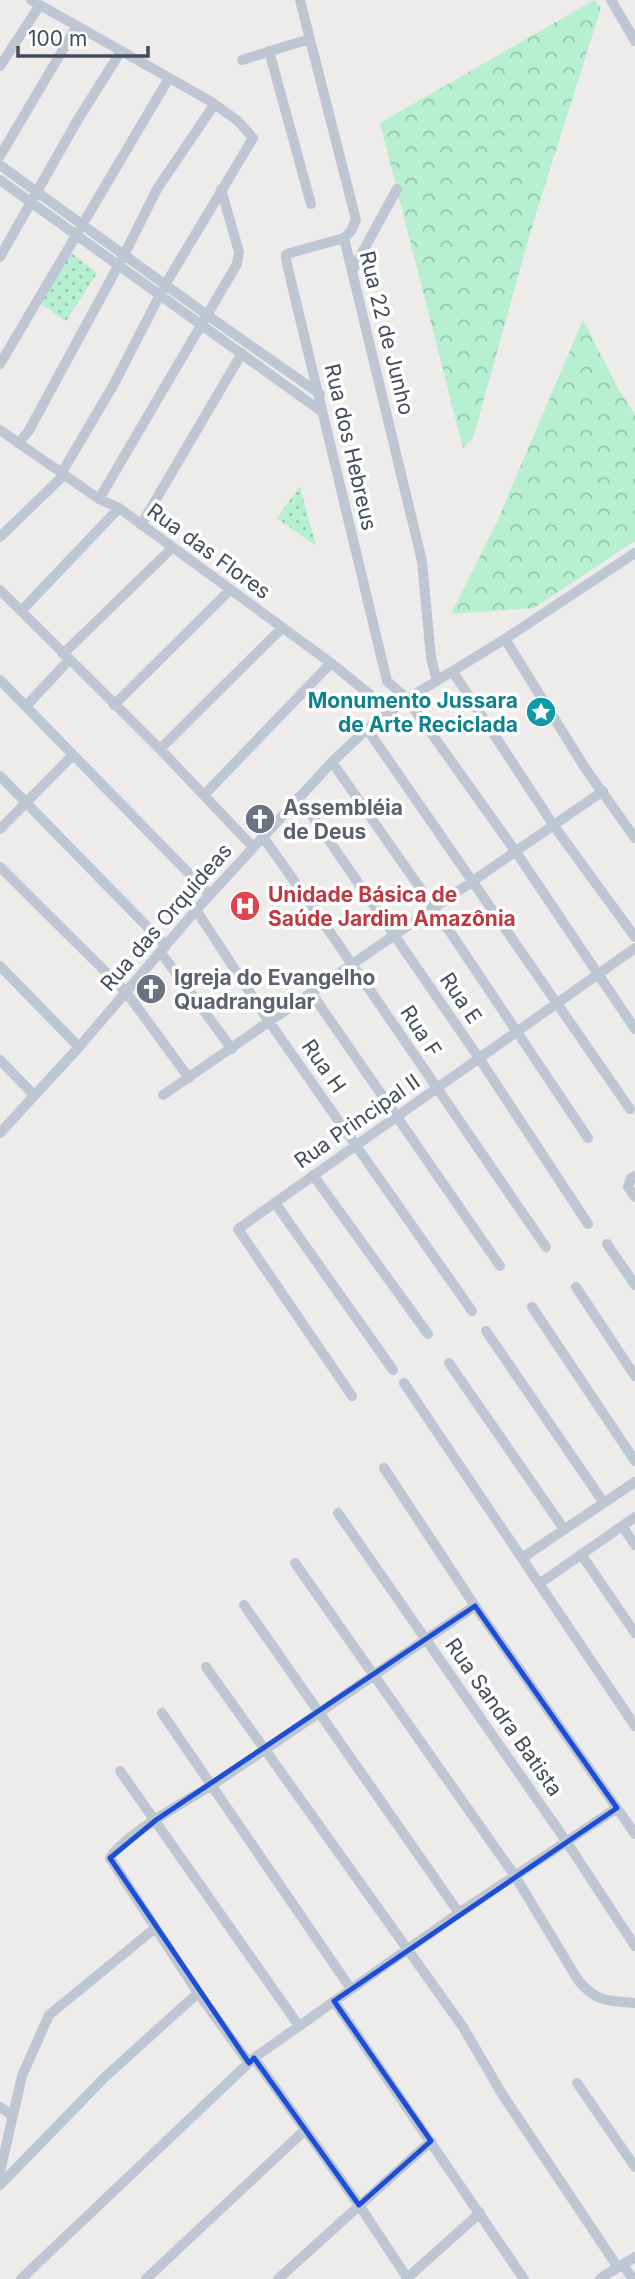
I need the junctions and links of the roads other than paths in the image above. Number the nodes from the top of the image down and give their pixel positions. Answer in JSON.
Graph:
{"nodes":[{"id":1,"x":300,"y":0,"type":"edge"},
{"id":2,"x":611,"y":0,"type":"edge"},
{"id":3,"x":35,"y":2,"type":"edge"},
{"id":4,"x":76,"y":26,"type":"junction"},
{"id":5,"x":309,"y":39,"type":"junction"},
{"id":6,"x":635,"y":41,"type":"edge"},
{"id":7,"x":121,"y":51,"type":"junction"},
{"id":8,"x":270,"y":51,"type":"junction"},
{"id":9,"x":242,"y":60,"type":"dead end"},
{"id":10,"x":0,"y":66,"type":"edge"},
{"id":11,"x":169,"y":79,"type":"junction"},
{"id":12,"x":214,"y":105,"type":"junction"},
{"id":13,"x":0,"y":156,"type":"edge"},
{"id":14,"x":0,"y":165,"type":"edge"},
{"id":15,"x":0,"y":180,"type":"edge"},
{"id":16,"x":221,"y":189,"type":"junction"},
{"id":17,"x":397,"y":189,"type":"dead end"},
{"id":18,"x":34,"y":196,"type":"junction"},
{"id":19,"x":311,"y":204,"type":"dead end"},
{"id":20,"x":79,"y":230,"type":"junction"},
{"id":21,"x":344,"y":238,"type":"junction"},
{"id":22,"x":0,"y":257,"type":"edge"},
{"id":23,"x":121,"y":260,"type":"junction"},
{"id":24,"x":352,"y":271,"type":"junction"},
{"id":25,"x":163,"y":290,"type":"junction"},
{"id":26,"x":204,"y":320,"type":"junction"},
{"id":27,"x":242,"y":353,"type":"junction"},
{"id":28,"x":0,"y":364,"type":"edge"},
{"id":29,"x":320,"y":394,"type":"junction"},
{"id":30,"x":321,"y":411,"type":"junction"},
{"id":31,"x":2,"y":436,"type":"edge"},
{"id":32,"x":18,"y":443,"type":"junction"},
{"id":33,"x":63,"y":475,"type":"junction"},
{"id":34,"x":99,"y":499,"type":"junction"},
{"id":35,"x":119,"y":508,"type":"junction"},
{"id":36,"x":141,"y":525,"type":"junction"},
{"id":37,"x":0,"y":537,"type":"edge"},
{"id":38,"x":172,"y":548,"type":"junction"},
{"id":39,"x":635,"y":553,"type":"edge"},
{"id":40,"x":0,"y":590,"type":"edge"},
{"id":41,"x":230,"y":590,"type":"junction"},
{"id":42,"x":22,"y":610,"type":"junction"},
{"id":43,"x":282,"y":628,"type":"junction"},
{"id":44,"x":505,"y":639,"type":"junction"},
{"id":45,"x":66,"y":657,"type":"junction"},
{"id":46,"x":331,"y":663,"type":"junction"},
{"id":47,"x":453,"y":672,"type":"junction"},
{"id":48,"x":0,"y":680,"type":"edge"},
{"id":49,"x":437,"y":681,"type":"junction"},
{"id":50,"x":407,"y":699,"type":"junction"},
{"id":51,"x":114,"y":705,"type":"junction"},
{"id":52,"x":26,"y":706,"type":"junction"},
{"id":53,"x":389,"y":710,"type":"junction"},
{"id":54,"x":367,"y":729,"type":"junction"},
{"id":55,"x":160,"y":749,"type":"junction"},
{"id":56,"x":74,"y":755,"type":"junction"},
{"id":57,"x":332,"y":762,"type":"junction"},
{"id":58,"x":0,"y":776,"type":"edge"},
{"id":59,"x":603,"y":792,"type":"junction"},
{"id":60,"x":204,"y":795,"type":"junction"},
{"id":61,"x":299,"y":797,"type":"junction"},
{"id":62,"x":26,"y":802,"type":"junction"},
{"id":63,"x":554,"y":826,"type":"junction"},
{"id":64,"x":0,"y":829,"type":"edge"},
{"id":65,"x":263,"y":838,"type":"junction"},
{"id":66,"x":635,"y":838,"type":"edge"},
{"id":67,"x":253,"y":848,"type":"junction"},
{"id":68,"x":516,"y":852,"type":"junction"},
{"id":69,"x":0,"y":867,"type":"edge"},
{"id":70,"x":472,"y":882,"type":"junction"},
{"id":71,"x":211,"y":895,"type":"junction"},
{"id":72,"x":434,"y":908,"type":"junction"},
{"id":73,"x":196,"y":910,"type":"junction"},
{"id":74,"x":395,"y":936,"type":"junction"},
{"id":75,"x":635,"y":937,"type":"edge"},
{"id":76,"x":635,"y":948,"type":"edge"},
{"id":77,"x":163,"y":950,"type":"junction"},
{"id":78,"x":354,"y":964,"type":"junction"},
{"id":79,"x":0,"y":966,"type":"edge"},
{"id":80,"x":598,"y":974,"type":"junction"},
{"id":81,"x":126,"y":992,"type":"junction"},
{"id":82,"x":312,"y":994,"type":"junction"},
{"id":83,"x":556,"y":1004,"type":"junction"},
{"id":84,"x":270,"y":1023,"type":"junction"},
{"id":85,"x":635,"y":1029,"type":"edge"},
{"id":86,"x":516,"y":1032,"type":"junction"},
{"id":87,"x":79,"y":1047,"type":"junction"},
{"id":88,"x":232,"y":1049,"type":"junction"},
{"id":89,"x":479,"y":1058,"type":"junction"},
{"id":90,"x":0,"y":1060,"type":"edge"},
{"id":91,"x":189,"y":1078,"type":"junction"},
{"id":92,"x":436,"y":1088,"type":"junction"},
{"id":93,"x":34,"y":1095,"type":"junction"},
{"id":94,"x":163,"y":1095,"type":"dead end"},
{"id":95,"x":630,"y":1109,"type":"dead end"},
{"id":96,"x":397,"y":1116,"type":"junction"},
{"id":97,"x":0,"y":1133,"type":"edge"},
{"id":98,"x":588,"y":1138,"type":"dead end"},
{"id":99,"x":355,"y":1146,"type":"junction"},
{"id":100,"x":313,"y":1175,"type":"junction"},
{"id":101,"x":633,"y":1177,"type":"edge"},
{"id":102,"x":635,"y":1197,"type":"edge"},
{"id":103,"x":275,"y":1203,"type":"junction"},
{"id":104,"x":588,"y":1224,"type":"dead end"},
{"id":105,"x":607,"y":1244,"type":"dead end"},
{"id":106,"x":546,"y":1247,"type":"dead end"},
{"id":107,"x":500,"y":1266,"type":"dead end"},
{"id":108,"x":635,"y":1285,"type":"edge"},
{"id":109,"x":576,"y":1287,"type":"dead end"},
{"id":110,"x":532,"y":1307,"type":"dead end"},
{"id":111,"x":471,"y":1311,"type":"dead end"},
{"id":112,"x":486,"y":1331,"type":"dead end"},
{"id":113,"x":428,"y":1334,"type":"dead end"},
{"id":114,"x":449,"y":1363,"type":"dead end"},
{"id":115,"x":393,"y":1370,"type":"dead end"},
{"id":116,"x":635,"y":1376,"type":"edge"},
{"id":117,"x":404,"y":1383,"type":"dead end"},
{"id":118,"x":352,"y":1396,"type":"dead end"},
{"id":119,"x":635,"y":1461,"type":"edge"},
{"id":120,"x":384,"y":1468,"type":"dead end"},
{"id":121,"x":635,"y":1482,"type":"edge"},
{"id":122,"x":604,"y":1503,"type":"junction"},
{"id":123,"x":338,"y":1513,"type":"dead end"},
{"id":124,"x":635,"y":1517,"type":"edge"},
{"id":125,"x":622,"y":1526,"type":"junction"},
{"id":126,"x":564,"y":1529,"type":"junction"},
{"id":127,"x":635,"y":1545,"type":"edge"},
{"id":128,"x":581,"y":1554,"type":"junction"},
{"id":129,"x":522,"y":1558,"type":"junction"},
{"id":130,"x":295,"y":1563,"type":"dead end"},
{"id":131,"x":539,"y":1584,"type":"junction"},
{"id":132,"x":244,"y":1605,"type":"dead end"},
{"id":133,"x":475,"y":1606,"type":"junction"},
{"id":134,"x":635,"y":1633,"type":"edge"},
{"id":135,"x":425,"y":1639,"type":"junction"},
{"id":136,"x":206,"y":1667,"type":"dead end"},
{"id":137,"x":373,"y":1675,"type":"junction"},
{"id":138,"x":162,"y":1713,"type":"dead end"},
{"id":139,"x":318,"y":1713,"type":"junction"},
{"id":140,"x":635,"y":1726,"type":"edge"},
{"id":141,"x":264,"y":1751,"type":"junction"},
{"id":142,"x":120,"y":1771,"type":"dead end"},
{"id":143,"x":211,"y":1786,"type":"junction"},
{"id":144,"x":617,"y":1808,"type":"junction"},
{"id":145,"x":156,"y":1820,"type":"junction"},
{"id":146,"x":635,"y":1834,"type":"edge"},
{"id":147,"x":566,"y":1841,"type":"junction"},
{"id":148,"x":515,"y":1876,"type":"junction"},
{"id":149,"x":459,"y":1913,"type":"junction"},
{"id":150,"x":155,"y":1929,"type":"junction"},
{"id":151,"x":635,"y":1946,"type":"edge"},
{"id":152,"x":406,"y":1950,"type":"junction"},
{"id":153,"x":351,"y":1989,"type":"junction"},
{"id":154,"x":198,"y":1993,"type":"junction"},
{"id":155,"x":334,"y":2001,"type":"junction"},
{"id":156,"x":635,"y":2003,"type":"edge"},
{"id":157,"x":299,"y":2026,"type":"junction"},
{"id":158,"x":251,"y":2061,"type":"junction"},
{"id":159,"x":577,"y":2083,"type":"dead end"},
{"id":160,"x":0,"y":2107,"type":"edge"},
{"id":161,"x":12,"y":2115,"type":"junction"},
{"id":162,"x":305,"y":2130,"type":"junction"},
{"id":163,"x":431,"y":2141,"type":"junction"},
{"id":164,"x":635,"y":2167,"type":"edge"},
{"id":165,"x":0,"y":2172,"type":"edge"},
{"id":166,"x":0,"y":2185,"type":"edge"},
{"id":167,"x":359,"y":2205,"type":"junction"},
{"id":168,"x":480,"y":2213,"type":"junction"},
{"id":169,"x":635,"y":2257,"type":"edge"},
{"id":170,"x":620,"y":2266,"type":"junction"},
{"id":171,"x":21,"y":2279,"type":"edge"},
{"id":172,"x":146,"y":2279,"type":"edge"},
{"id":173,"x":278,"y":2279,"type":"edge"},
{"id":174,"x":407,"y":2279,"type":"edge"},
{"id":175,"x":524,"y":2279,"type":"edge"},
{"id":176,"x":600,"y":2279,"type":"edge"},
{"id":177,"x":634,"y":2279,"type":"edge"}],
"edges":[{"from":1,"to":5,"type":"street","name":"Rua 22 de Junho"},
{"from":2,"to":6,"type":"street"},
{"from":3,"to":4,"type":"street"},
{"from":3,"to":10,"type":"street"},
{"from":4,"to":7,"type":"street"},
{"from":4,"to":13,"type":"street"},
{"from":5,"to":8,"type":"street"},
{"from":5,"to":21,"type":"street","name":"Rua 22 de Junho"},
{"from":7,"to":11,"type":"street"},
{"from":7,"to":18,"type":"street"},
{"from":8,"to":9,"type":"street"},
{"from":8,"to":19,"type":"street"},
{"from":11,"to":12,"type":"street"},
{"from":11,"to":20,"type":"street"},
{"from":12,"to":16,"type":"street"},
{"from":12,"to":23,"type":"street"},
{"from":14,"to":18,"type":"street"},
{"from":15,"to":18,"type":"street"},
{"from":16,"to":25,"type":"street"},
{"from":16,"to":26,"type":"street"},
{"from":17,"to":24,"type":"street"},
{"from":18,"to":20,"type":"street"},
{"from":18,"to":22,"type":"street"},
{"from":20,"to":23,"type":"street"},
{"from":20,"to":28,"type":"street"},
{"from":21,"to":24,"type":"street","name":"Rua 22 de Junho"},
{"from":21,"to":29,"type":"street","name":"Rua dos Hebreus"},
{"from":23,"to":25,"type":"street"},
{"from":23,"to":32,"type":"street"},
{"from":24,"to":49,"type":"street","name":"Rua 22 de Junho"},
{"from":25,"to":26,"type":"street"},
{"from":25,"to":33,"type":"street"},
{"from":26,"to":27,"type":"street"},
{"from":26,"to":29,"type":"street"},
{"from":26,"to":34,"type":"street"},
{"from":27,"to":30,"type":"street"},
{"from":27,"to":36,"type":"street"},
{"from":29,"to":30,"type":"street","name":"Rua dos Hebreus"},
{"from":30,"to":50,"type":"street","name":"Rua dos Hebreus"},
{"from":31,"to":32,"type":"street","name":"Rua das Flores"},
{"from":32,"to":33,"type":"street","name":"Rua das Flores"},
{"from":33,"to":34,"type":"street","name":"Rua das Flores"},
{"from":33,"to":37,"type":"street"},
{"from":34,"to":35,"type":"street","name":"Rua das Flores"},
{"from":35,"to":36,"type":"street","name":"Rua das Flores"},
{"from":35,"to":42,"type":"street"},
{"from":36,"to":38,"type":"street","name":"Rua das Flores"},
{"from":38,"to":41,"type":"street","name":"Rua das Flores"},
{"from":38,"to":45,"type":"street"},
{"from":39,"to":44,"type":"street","name":"Rua das Orquideas"},
{"from":40,"to":42,"type":"street"},
{"from":41,"to":43,"type":"street","name":"Rua das Flores"},
{"from":41,"to":51,"type":"street"},
{"from":42,"to":45,"type":"street"},
{"from":43,"to":46,"type":"street","name":"Rua das Flores"},
{"from":43,"to":55,"type":"street"},
{"from":44,"to":47,"type":"street","name":"Rua das Orquideas"},
{"from":44,"to":59,"type":"street"},
{"from":45,"to":51,"type":"street"},
{"from":45,"to":52,"type":"street"},
{"from":46,"to":53,"type":"street","name":"Rua das Flores"},
{"from":46,"to":60,"type":"street"},
{"from":47,"to":49,"type":"street","name":"Rua das Orquideas"},
{"from":47,"to":63,"type":"street"},
{"from":48,"to":52,"type":"street"},
{"from":49,"to":50,"type":"street","name":"Rua das Orquideas"},
{"from":50,"to":53,"type":"street","name":"Rua das Orquideas"},
{"from":50,"to":68,"type":"street","name":"Rua dos Hebreus"},
{"from":51,"to":55,"type":"street"},
{"from":52,"to":56,"type":"street"},
{"from":53,"to":54,"type":"street","name":"Rua das Orquideas"},
{"from":54,"to":57,"type":"street","name":"Rua das Orquideas"},
{"from":54,"to":70,"type":"street"},
{"from":55,"to":60,"type":"street"},
{"from":56,"to":62,"type":"street"},
{"from":56,"to":71,"type":"street"},
{"from":57,"to":61,"type":"street","name":"Rua das Orquideas"},
{"from":57,"to":72,"type":"street"},
{"from":58,"to":62,"type":"street"},
{"from":59,"to":63,"type":"street"},
{"from":59,"to":66,"type":"street"},
{"from":60,"to":67,"type":"street"},
{"from":61,"to":65,"type":"street","name":"Rua das Orquideas"},
{"from":61,"to":74,"type":"street","name":"Rua E"},
{"from":62,"to":64,"type":"street"},
{"from":62,"to":77,"type":"street"},
{"from":63,"to":68,"type":"street"},
{"from":63,"to":75,"type":"street"},
{"from":65,"to":67,"type":"street","name":"Rua das Orquideas"},
{"from":65,"to":78,"type":"street","name":"Rua F"},
{"from":67,"to":71,"type":"street","name":"Rua das Orquideas"},
{"from":68,"to":70,"type":"street"},
{"from":68,"to":80,"type":"street","name":"Rua dos Hebreus"},
{"from":69,"to":81,"type":"street"},
{"from":70,"to":72,"type":"street"},
{"from":70,"to":83,"type":"street"},
{"from":71,"to":73,"type":"street","name":"Rua das Orquideas"},
{"from":72,"to":74,"type":"street"},
{"from":72,"to":86,"type":"street"},
{"from":73,"to":77,"type":"street","name":"Rua das Orquideas"},
{"from":73,"to":84,"type":"street","name":"Rua H"},
{"from":74,"to":78,"type":"street"},
{"from":74,"to":89,"type":"street","name":"Rua E"},
{"from":76,"to":80,"type":"street","name":"Rua Principal II"},
{"from":77,"to":81,"type":"street","name":"Rua das Orquideas"},
{"from":77,"to":88,"type":"street"},
{"from":78,"to":82,"type":"street"},
{"from":78,"to":92,"type":"street","name":"Rua F"},
{"from":79,"to":87,"type":"street"},
{"from":80,"to":83,"type":"street","name":"Rua Principal II"},
{"from":80,"to":85,"type":"street","name":"Rua dos Hebreus"},
{"from":81,"to":87,"type":"street","name":"Rua das Orquideas"},
{"from":81,"to":91,"type":"street"},
{"from":82,"to":84,"type":"street"},
{"from":82,"to":96,"type":"street"},
{"from":83,"to":86,"type":"street","name":"Rua Principal II"},
{"from":83,"to":95,"type":"street"},
{"from":84,"to":88,"type":"street"},
{"from":84,"to":99,"type":"street","name":"Rua H"},
{"from":86,"to":89,"type":"street","name":"Rua Principal II"},
{"from":86,"to":98,"type":"street"},
{"from":87,"to":93,"type":"street","name":"Rua das Orquideas"},
{"from":88,"to":91,"type":"street"},
{"from":89,"to":92,"type":"street","name":"Rua Principal II"},
{"from":89,"to":104,"type":"street","name":"Rua E"},
{"from":90,"to":93,"type":"street"},
{"from":91,"to":94,"type":"street"},
{"from":92,"to":96,"type":"street","name":"Rua Principal II"},
{"from":92,"to":106,"type":"street","name":"Rua F"},
{"from":93,"to":97,"type":"street","name":"Rua das Orquideas"},
{"from":96,"to":99,"type":"street","name":"Rua Principal II"},
{"from":96,"to":107,"type":"street"},
{"from":99,"to":100,"type":"street","name":"Rua Principal II"},
{"from":99,"to":111,"type":"street","name":"Rua H"},
{"from":100,"to":103,"type":"street","name":"Rua Principal II"},
{"from":100,"to":113,"type":"street"},
{"from":101,"to":102,"type":"street"},
{"from":103,"to":115,"type":"street"},
{"from":103,"to":118,"type":"street","name":"Rua Principal II"},
{"from":105,"to":108,"type":"street"},
{"from":109,"to":116,"type":"street"},
{"from":110,"to":119,"type":"street"},
{"from":112,"to":122,"type":"street"},
{"from":114,"to":126,"type":"street"},
{"from":117,"to":129,"type":"street"},
{"from":120,"to":133,"type":"street"},
{"from":121,"to":122,"type":"street"},
{"from":122,"to":126,"type":"street"},
{"from":123,"to":135,"type":"street","name":"Rua Sandra Batista"},
{"from":124,"to":125,"type":"street"},
{"from":125,"to":127,"type":"street"},
{"from":125,"to":128,"type":"street"},
{"from":126,"to":129,"type":"street"},
{"from":128,"to":131,"type":"street"},
{"from":128,"to":134,"type":"street"},
{"from":129,"to":131,"type":"street"},
{"from":130,"to":137,"type":"street"},
{"from":131,"to":140,"type":"street"},
{"from":132,"to":139,"type":"street"},
{"from":133,"to":135,"type":"street"},
{"from":133,"to":144,"type":"street"},
{"from":135,"to":137,"type":"street"},
{"from":135,"to":147,"type":"street","name":"Rua Sandra Batista"},
{"from":136,"to":141,"type":"street"},
{"from":137,"to":139,"type":"street"},
{"from":137,"to":148,"type":"street"},
{"from":138,"to":143,"type":"street"},
{"from":139,"to":141,"type":"street"},
{"from":139,"to":149,"type":"street"},
{"from":141,"to":143,"type":"street"},
{"from":141,"to":152,"type":"street"},
{"from":142,"to":145,"type":"street"},
{"from":143,"to":145,"type":"street"},
{"from":143,"to":153,"type":"street"},
{"from":144,"to":146,"type":"street"},
{"from":144,"to":147,"type":"street"},
{"from":145,"to":150,"type":"street"},
{"from":145,"to":157,"type":"street"},
{"from":147,"to":148,"type":"street"},
{"from":147,"to":151,"type":"street","name":"Rua Sandra Batista"},
{"from":148,"to":149,"type":"street"},
{"from":148,"to":156,"type":"street"},
{"from":149,"to":152,"type":"street"},
{"from":150,"to":154,"type":"street"},
{"from":150,"to":161,"type":"street"},
{"from":152,"to":153,"type":"street"},
{"from":152,"to":170,"type":"street"},
{"from":153,"to":155,"type":"street"},
{"from":154,"to":158,"type":"street"},
{"from":154,"to":166,"type":"street"},
{"from":155,"to":157,"type":"street"},
{"from":155,"to":163,"type":"street"},
{"from":157,"to":158,"type":"street"},
{"from":158,"to":162,"type":"street"},
{"from":158,"to":171,"type":"street"},
{"from":159,"to":164,"type":"street"},
{"from":160,"to":161,"type":"street"},
{"from":161,"to":165,"type":"street"},
{"from":162,"to":167,"type":"street"},
{"from":162,"to":172,"type":"street"},
{"from":163,"to":167,"type":"street"},
{"from":163,"to":168,"type":"street"},
{"from":167,"to":173,"type":"street"},
{"from":167,"to":174,"type":"street"},
{"from":168,"to":174,"type":"street"},
{"from":168,"to":175,"type":"street"},
{"from":169,"to":170,"type":"street"},
{"from":170,"to":176,"type":"street"},
{"from":170,"to":177,"type":"street"}]}
